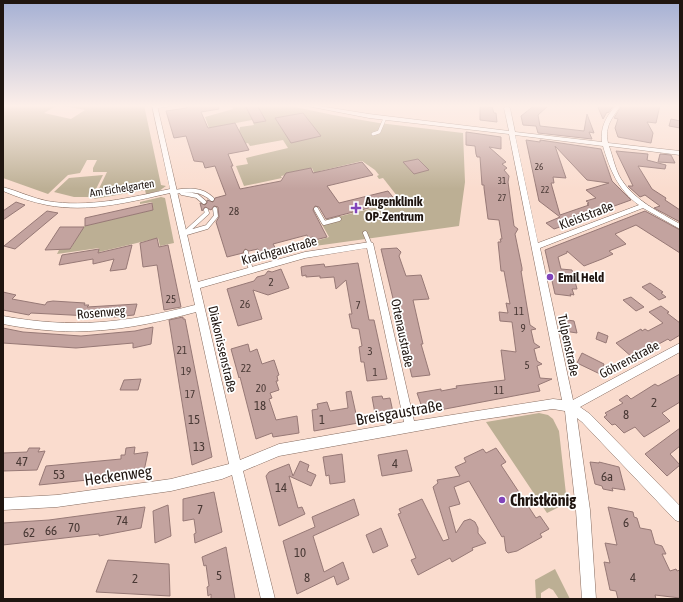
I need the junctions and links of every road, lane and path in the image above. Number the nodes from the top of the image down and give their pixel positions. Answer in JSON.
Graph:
{"nodes":[{"id":1,"x":161,"y":133,"type":"edge"},
{"id":2,"x":512,"y":133,"type":"joint"},
{"id":3,"x":603,"y":133,"type":"edge"},
{"id":4,"x":604,"y":144,"type":"junction"},
{"id":5,"x":680,"y":153,"type":"edge"},
{"id":6,"x":3,"y":189,"type":"edge"},
{"id":7,"x":174,"y":191,"type":"junction"},
{"id":8,"x":212,"y":198,"type":"dead end"},
{"id":9,"x":204,"y":202,"type":"dead end"},
{"id":10,"x":645,"y":205,"type":"junction"},
{"id":11,"x":316,"y":208,"type":"dead end"},
{"id":12,"x":215,"y":209,"type":"dead end"},
{"id":13,"x":206,"y":210,"type":"dead end"},
{"id":14,"x":339,"y":219,"type":"dead end"},
{"id":15,"x":680,"y":227,"type":"edge"},
{"id":16,"x":365,"y":233,"type":"dead end"},
{"id":17,"x":183,"y":234,"type":"junction"},
{"id":18,"x":370,"y":245,"type":"junction"},
{"id":19,"x":535,"y":247,"type":"junction"},
{"id":20,"x":246,"y":252,"type":"dead end"},
{"id":21,"x":251,"y":270,"type":"junction"},
{"id":22,"x":195,"y":286,"type":"junction"},
{"id":23,"x":200,"y":307,"type":"junction"},
{"id":24,"x":3,"y":320,"type":"edge"},
{"id":25,"x":680,"y":347,"type":"edge"},
{"id":26,"x":570,"y":407,"type":"junction"},
{"id":27,"x":410,"y":426,"type":"junction"},
{"id":28,"x":236,"y":467,"type":"junction"},
{"id":29,"x":3,"y":504,"type":"edge"},
{"id":30,"x":680,"y":515,"type":"edge"},
{"id":31,"x":268,"y":599,"type":"edge"},
{"id":32,"x":589,"y":599,"type":"edge"}],
"edges":[{"from":1,"to":7,"type":"street","name":"Diakonissenstraße"},
{"from":2,"to":4,"type":"street"},
{"from":2,"to":19,"type":"street","name":"Tulpenstraße"},
{"from":3,"to":4,"type":"street"},
{"from":4,"to":5,"type":"street"},
{"from":4,"to":10,"type":"street"},
{"from":6,"to":7,"type":"street","name":"Am Eichelgarten"},
{"from":7,"to":8,"type":"lane"},
{"from":7,"to":9,"type":"lane"},
{"from":7,"to":17,"type":"street","name":"Diakonissenstraße"},
{"from":10,"to":15,"type":"street"},
{"from":10,"to":19,"type":"street","name":"Kleiststraße"},
{"from":11,"to":14,"type":"lane"},
{"from":12,"to":17,"type":"lane"},
{"from":13,"to":17,"type":"lane"},
{"from":16,"to":18,"type":"lane"},
{"from":17,"to":22,"type":"street","name":"Diakonissenstraße"},
{"from":18,"to":21,"type":"street","name":"Kraichgaustraße"},
{"from":18,"to":27,"type":"street","name":"Ortenaustraße"},
{"from":19,"to":26,"type":"street","name":"Tulpenstraße"},
{"from":20,"to":21,"type":"lane"},
{"from":21,"to":22,"type":"street","name":"Kraichgaustraße"},
{"from":22,"to":23,"type":"street","name":"Diakonissenstraße"},
{"from":23,"to":24,"type":"street","name":"Rosenweg"},
{"from":23,"to":28,"type":"street","name":"Diakonissenstraße"},
{"from":25,"to":26,"type":"street","name":"Göhrenstraße"},
{"from":26,"to":27,"type":"street","name":"Breisgaustraße"},
{"from":26,"to":30,"type":"street"},
{"from":26,"to":32,"type":"street","name":"Tulpenstraße"},
{"from":27,"to":28,"type":"street","name":"Breisgaustraße"},
{"from":28,"to":29,"type":"street","name":"Heckenweg"},
{"from":28,"to":31,"type":"street","name":"Diakonissenstraße"}]}
